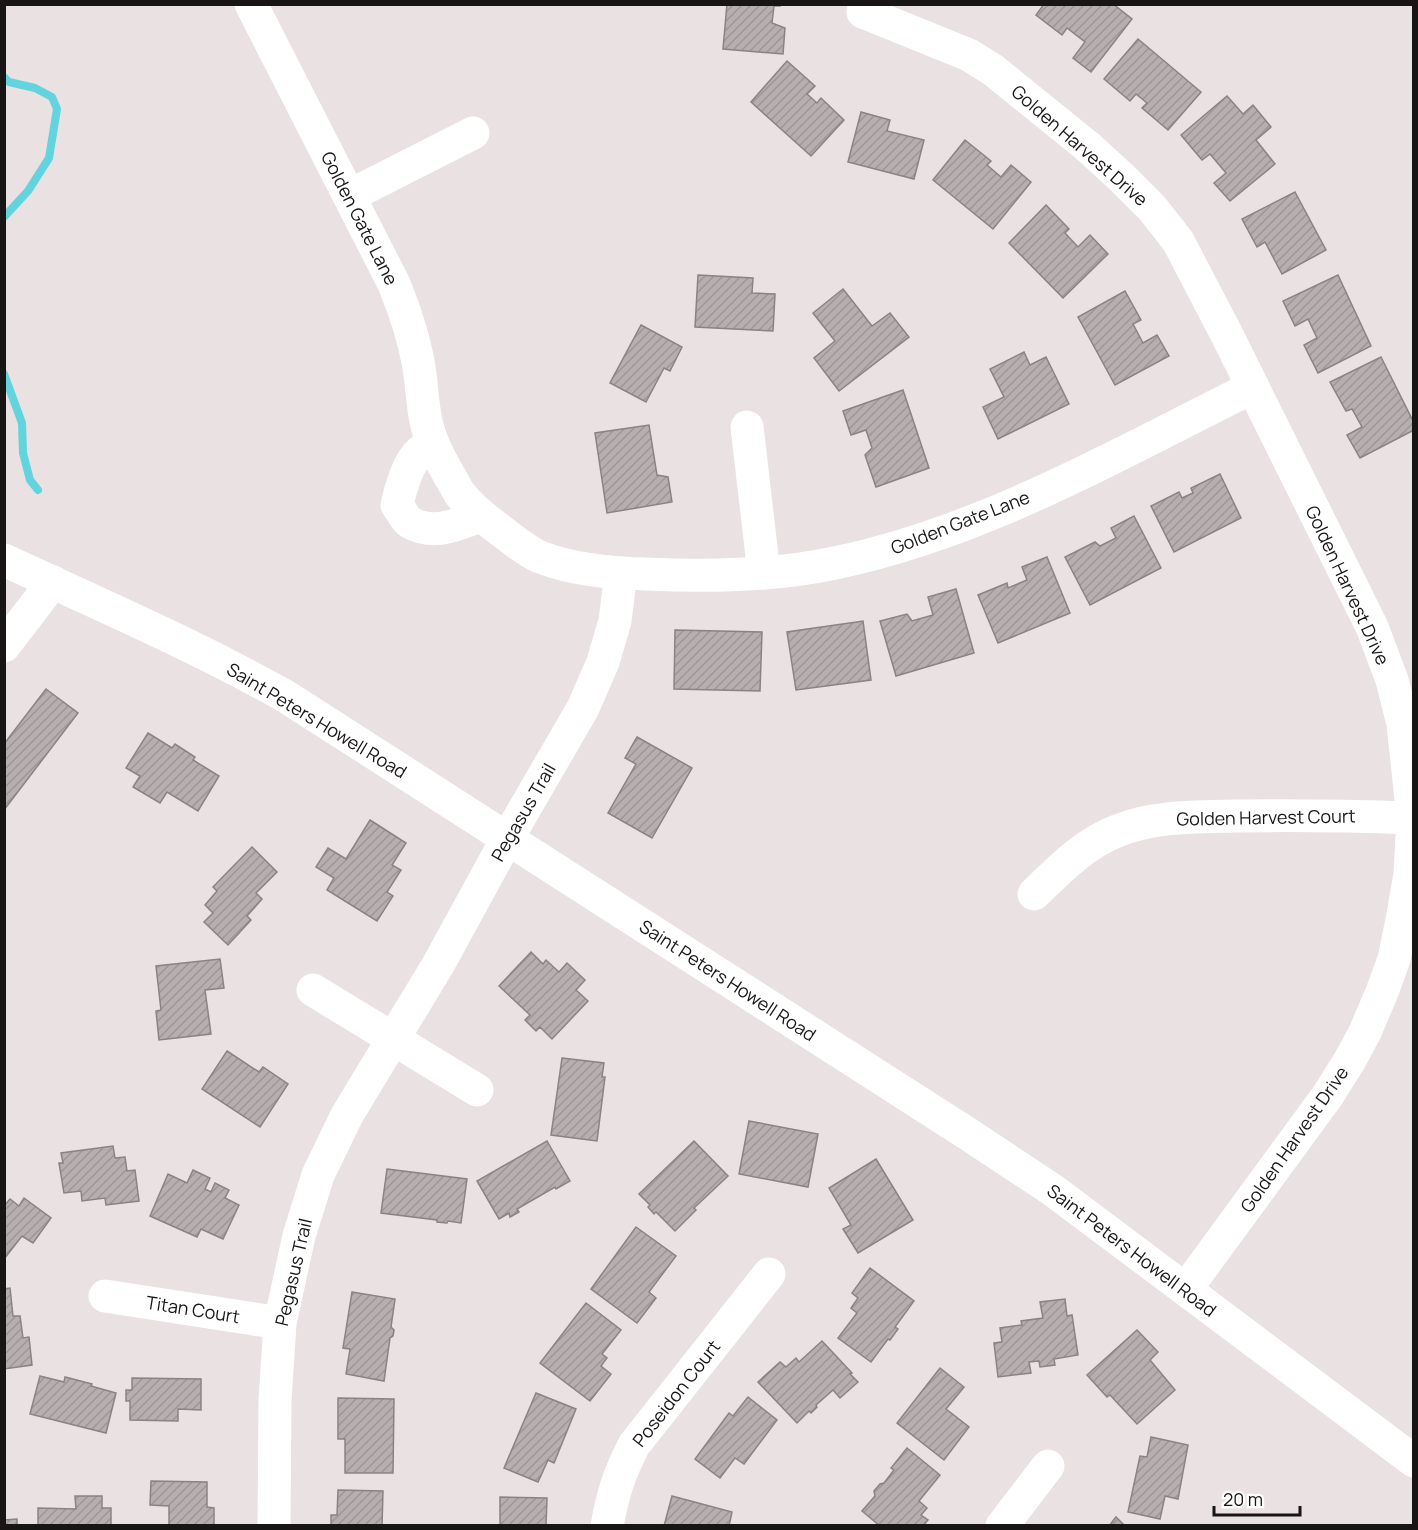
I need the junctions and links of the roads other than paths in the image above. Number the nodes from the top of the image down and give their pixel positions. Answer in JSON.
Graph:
{"nodes":[{"id":1,"x":251,"y":4,"type":"edge"},
{"id":2,"x":863,"y":12,"type":"dead end"},
{"id":3,"x":473,"y":133,"type":"dead end"},
{"id":4,"x":349,"y":196,"type":"junction"},
{"id":5,"x":1253,"y":387,"type":"junction"},
{"id":6,"x":747,"y":427,"type":"dead end"},
{"id":7,"x":432,"y":445,"type":"junction"},
{"id":8,"x":480,"y":516,"type":"junction"},
{"id":9,"x":4,"y":560,"type":"edge"},
{"id":10,"x":621,"y":573,"type":"junction"},
{"id":11,"x":764,"y":573,"type":"junction"},
{"id":12,"x":53,"y":582,"type":"junction"},
{"id":13,"x":4,"y":646,"type":"edge"},
{"id":14,"x":1413,"y":818,"type":"edge"},
{"id":15,"x":507,"y":839,"type":"junction"},
{"id":16,"x":1034,"y":894,"type":"dead end"},
{"id":17,"x":314,"y":990,"type":"dead end"},
{"id":18,"x":393,"y":1039,"type":"junction"},
{"id":19,"x":477,"y":1090,"type":"dead end"},
{"id":20,"x":769,"y":1274,"type":"dead end"},
{"id":21,"x":1186,"y":1289,"type":"junction"},
{"id":22,"x":105,"y":1296,"type":"dead end"},
{"id":23,"x":280,"y":1323,"type":"junction"},
{"id":24,"x":1413,"y":1461,"type":"edge"},
{"id":25,"x":1048,"y":1466,"type":"dead end"},
{"id":26,"x":274,"y":1526,"type":"edge"},
{"id":27,"x":607,"y":1526,"type":"edge"},
{"id":28,"x":1002,"y":1526,"type":"edge"}],
"edges":[{"from":1,"to":4,"type":"street","name":"Golden Gate Lane"},
{"from":2,"to":5,"type":"street","name":"Golden Harvest Drive"},
{"from":3,"to":4,"type":"street"},
{"from":4,"to":7,"type":"street","name":"Golden Gate Lane"},
{"from":5,"to":11,"type":"street","name":"Golden Gate Lane"},
{"from":5,"to":14,"type":"street","name":"Golden Harvest Drive"},
{"from":6,"to":11,"type":"street"},
{"from":7,"to":8,"type":"street","name":"Golden Gate Lane"},
{"from":7,"to":8,"type":"street"},
{"from":8,"to":10,"type":"street","name":"Golden Gate Lane"},
{"from":9,"to":12,"type":"street","name":"Saint Peters Howell Road"},
{"from":10,"to":11,"type":"street","name":"Golden Gate Lane"},
{"from":10,"to":15,"type":"street","name":"Pegasus Trail"},
{"from":12,"to":13,"type":"street"},
{"from":12,"to":15,"type":"street","name":"Saint Peters Howell Road"},
{"from":14,"to":16,"type":"street","name":"Golden Harvest Court"},
{"from":14,"to":21,"type":"street","name":"Golden Harvest Drive"},
{"from":15,"to":18,"type":"street","name":"Pegasus Trail"},
{"from":15,"to":21,"type":"street","name":"Saint Peters Howell Road"},
{"from":17,"to":18,"type":"street"},
{"from":18,"to":19,"type":"street"},
{"from":18,"to":23,"type":"street","name":"Pegasus Trail"},
{"from":20,"to":27,"type":"street","name":"Poseidon Court"},
{"from":21,"to":24,"type":"street","name":"Saint Peters Howell Road"},
{"from":22,"to":23,"type":"street","name":"Titan Court"},
{"from":23,"to":26,"type":"street","name":"Pegasus Trail"},
{"from":25,"to":28,"type":"street"}]}
